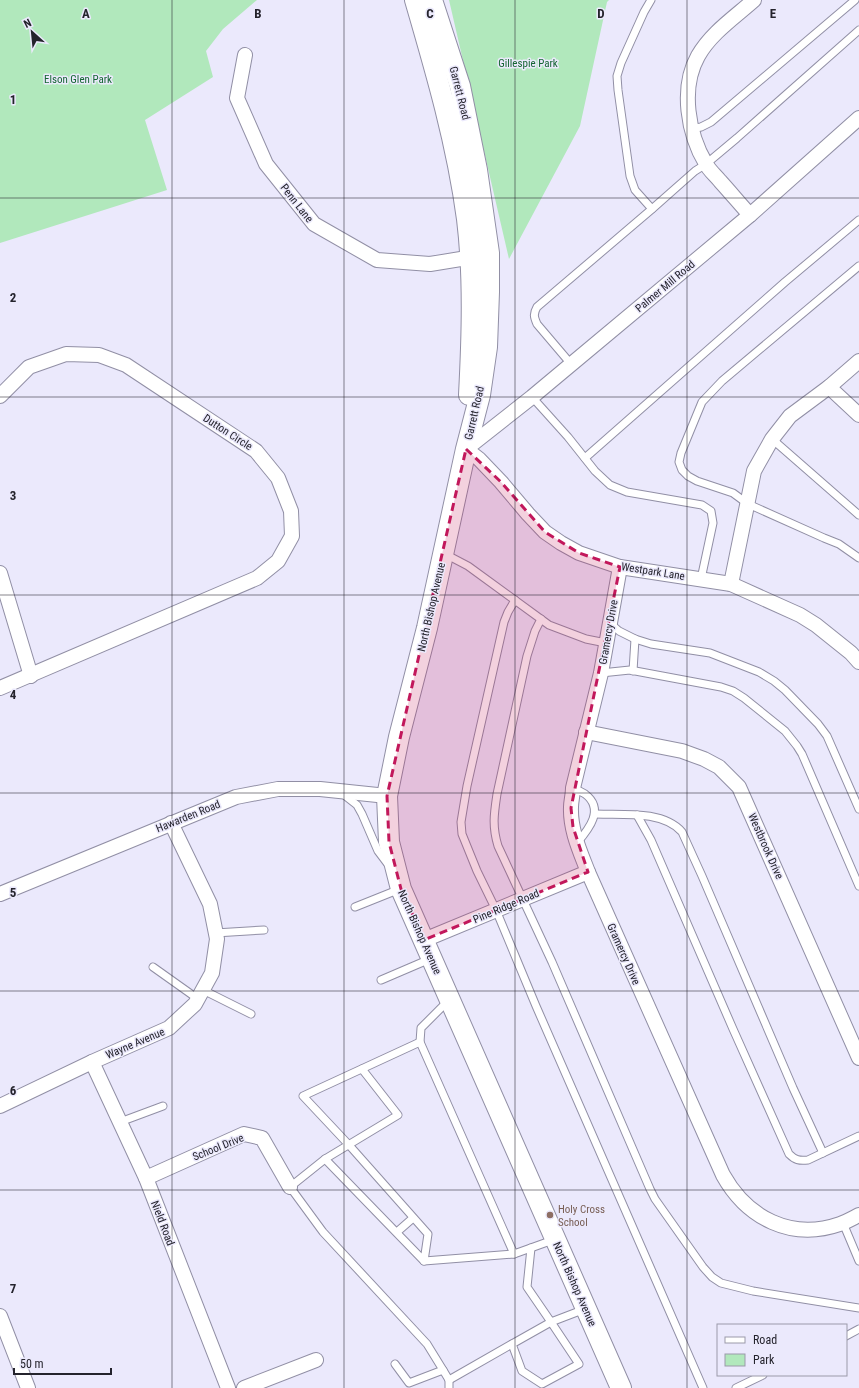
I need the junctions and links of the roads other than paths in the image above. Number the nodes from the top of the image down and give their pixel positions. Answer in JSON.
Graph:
{"nodes":[{"id":1,"x":415,"y":0,"type":"edge"},
{"id":2,"x":432,"y":0,"type":"edge"},
{"id":3,"x":651,"y":0,"type":"edge"},
{"id":4,"x":754,"y":0,"type":"edge"},
{"id":5,"x":855,"y":0,"type":"edge"},
{"id":6,"x":859,"y":30,"type":"edge"},
{"id":7,"x":245,"y":55,"type":"dead end"},
{"id":8,"x":859,"y":118,"type":"edge"},
{"id":9,"x":691,"y":129,"type":"junction"},
{"id":10,"x":706,"y":164,"type":"junction"},
{"id":11,"x":652,"y":209,"type":"junction"},
{"id":12,"x":750,"y":215,"type":"junction"},
{"id":13,"x":859,"y":220,"type":"edge"},
{"id":14,"x":489,"y":253,"type":"junction"},
{"id":15,"x":470,"y":258,"type":"junction"},
{"id":16,"x":859,"y":266,"type":"edge"},
{"id":17,"x":859,"y":361,"type":"edge"},
{"id":18,"x":571,"y":364,"type":"junction"},
{"id":19,"x":829,"y":387,"type":"junction"},
{"id":20,"x":0,"y":396,"type":"edge"},
{"id":21,"x":532,"y":397,"type":"junction"},
{"id":22,"x":859,"y":415,"type":"edge"},
{"id":23,"x":772,"y":439,"type":"junction"},
{"id":24,"x":466,"y":449,"type":"junction"},
{"id":25,"x":585,"y":458,"type":"junction"},
{"id":26,"x":747,"y":502,"type":"junction"},
{"id":27,"x":859,"y":515,"type":"edge"},
{"id":28,"x":443,"y":552,"type":"junction"},
{"id":29,"x":859,"y":558,"type":"edge"},
{"id":30,"x":620,"y":566,"type":"junction"},
{"id":31,"x":0,"y":573,"type":"edge"},
{"id":32,"x":701,"y":579,"type":"junction"},
{"id":33,"x":731,"y":584,"type":"junction"},
{"id":34,"x":515,"y":600,"type":"junction"},
{"id":35,"x":541,"y":619,"type":"junction"},
{"id":36,"x":610,"y":623,"type":"junction"},
{"id":37,"x":635,"y":639,"type":"junction"},
{"id":38,"x":606,"y":643,"type":"junction"},
{"id":39,"x":859,"y":662,"type":"edge"},
{"id":40,"x":633,"y":671,"type":"junction"},
{"id":41,"x":601,"y":673,"type":"junction"},
{"id":42,"x":31,"y":676,"type":"junction"},
{"id":43,"x":0,"y":688,"type":"edge"},
{"id":44,"x":586,"y":732,"type":"junction"},
{"id":45,"x":573,"y":788,"type":"junction"},
{"id":46,"x":340,"y":791,"type":"junction"},
{"id":47,"x":387,"y":796,"type":"junction"},
{"id":48,"x":859,"y":809,"type":"edge"},
{"id":49,"x":595,"y":814,"type":"junction"},
{"id":50,"x":637,"y":815,"type":"junction"},
{"id":51,"x":171,"y":823,"type":"junction"},
{"id":52,"x":577,"y":843,"type":"junction"},
{"id":53,"x":588,"y":872,"type":"junction"},
{"id":54,"x":399,"y":882,"type":"junction"},
{"id":55,"x":859,"y":886,"type":"edge"},
{"id":56,"x":0,"y":894,"type":"edge"},
{"id":57,"x":523,"y":899,"type":"junction"},
{"id":58,"x":355,"y":907,"type":"dead end"},
{"id":59,"x":496,"y":910,"type":"junction"},
{"id":60,"x":264,"y":930,"type":"dead end"},
{"id":61,"x":216,"y":933,"type":"junction"},
{"id":62,"x":424,"y":940,"type":"junction"},
{"id":63,"x":432,"y":958,"type":"junction"},
{"id":64,"x":153,"y":966,"type":"dead end"},
{"id":65,"x":381,"y":980,"type":"dead end"},
{"id":66,"x":200,"y":994,"type":"junction"},
{"id":67,"x":450,"y":999,"type":"junction"},
{"id":68,"x":251,"y":1014,"type":"dead end"},
{"id":69,"x":420,"y":1042,"type":"junction"},
{"id":70,"x":859,"y":1058,"type":"edge"},
{"id":71,"x":92,"y":1062,"type":"junction"},
{"id":72,"x":362,"y":1069,"type":"junction"},
{"id":73,"x":0,"y":1106,"type":"edge"},
{"id":74,"x":163,"y":1106,"type":"dead end"},
{"id":75,"x":120,"y":1122,"type":"junction"},
{"id":76,"x":859,"y":1136,"type":"edge"},
{"id":77,"x":349,"y":1145,"type":"junction"},
{"id":78,"x":823,"y":1153,"type":"junction"},
{"id":79,"x":325,"y":1159,"type":"junction"},
{"id":80,"x":146,"y":1178,"type":"junction"},
{"id":81,"x":290,"y":1187,"type":"junction"},
{"id":82,"x":859,"y":1215,"type":"edge"},
{"id":83,"x":413,"y":1218,"type":"junction"},
{"id":84,"x":843,"y":1223,"type":"junction"},
{"id":85,"x":397,"y":1232,"type":"junction"},
{"id":86,"x":556,"y":1240,"type":"junction"},
{"id":87,"x":531,"y":1248,"type":"junction"},
{"id":88,"x":514,"y":1254,"type":"junction"},
{"id":89,"x":424,"y":1261,"type":"junction"},
{"id":90,"x":859,"y":1261,"type":"edge"},
{"id":91,"x":586,"y":1308,"type":"junction"},
{"id":92,"x":859,"y":1308,"type":"edge"},
{"id":93,"x":0,"y":1316,"type":"edge"},
{"id":94,"x":551,"y":1322,"type":"junction"},
{"id":95,"x":859,"y":1329,"type":"edge"},
{"id":96,"x":847,"y":1335,"type":"edge"},
{"id":97,"x":512,"y":1344,"type":"junction"},
{"id":98,"x":316,"y":1360,"type":"dead end"},
{"id":99,"x":395,"y":1364,"type":"dead end"},
{"id":100,"x":444,"y":1370,"type":"junction"},
{"id":101,"x":761,"y":1376,"type":"edge"},
{"id":102,"x":449,"y":1380,"type":"junction"},
{"id":103,"x":545,"y":1386,"type":"edge"},
{"id":104,"x":28,"y":1388,"type":"edge"},
{"id":105,"x":228,"y":1388,"type":"edge"},
{"id":106,"x":244,"y":1388,"type":"edge"},
{"id":107,"x":449,"y":1388,"type":"edge"},
{"id":108,"x":621,"y":1388,"type":"edge"},
{"id":109,"x":703,"y":1388,"type":"edge"},
{"id":110,"x":736,"y":1388,"type":"edge"}],
"edges":[{"from":1,"to":15,"type":"main road","name":"Garrett Road"},
{"from":2,"to":14,"type":"main road","name":"Garrett Road"},
{"from":3,"to":11,"type":"lane"},
{"from":4,"to":9,"type":"street"},
{"from":5,"to":9,"type":"lane"},
{"from":6,"to":10,"type":"lane"},
{"from":7,"to":15,"type":"street","name":"Penn Lane"},
{"from":8,"to":12,"type":"street","name":"Palmer Mill Road"},
{"from":9,"to":10,"type":"street"},
{"from":10,"to":11,"type":"lane"},
{"from":10,"to":12,"type":"street"},
{"from":11,"to":18,"type":"lane"},
{"from":12,"to":18,"type":"street","name":"Palmer Mill Road"},
{"from":13,"to":25,"type":"lane"},
{"from":14,"to":15,"type":"street","name":"Penn Lane"},
{"from":14,"to":24,"type":"main road","name":"Garrett Road"},
{"from":15,"to":24,"type":"main road","name":"Garrett Road"},
{"from":16,"to":26,"type":"lane"},
{"from":17,"to":19,"type":"street"},
{"from":18,"to":21,"type":"street","name":"Palmer Mill Road"},
{"from":19,"to":22,"type":"street"},
{"from":19,"to":23,"type":"street"},
{"from":20,"to":42,"type":"street","name":"Dutton Circle"},
{"from":21,"to":24,"type":"street","name":"Palmer Mill Road"},
{"from":21,"to":25,"type":"lane"},
{"from":23,"to":26,"type":"street"},
{"from":23,"to":27,"type":"lane"},
{"from":24,"to":28,"type":"main road","name":"North Bishop Avenue"},
{"from":24,"to":30,"type":"street","name":"Westpark Lane"},
{"from":25,"to":32,"type":"lane"},
{"from":26,"to":29,"type":"lane"},
{"from":26,"to":33,"type":"street"},
{"from":28,"to":34,"type":"lane"},
{"from":28,"to":47,"type":"main road","name":"North Bishop Avenue"},
{"from":30,"to":32,"type":"street","name":"Westpark Lane"},
{"from":30,"to":36,"type":"street","name":"Gramercy Drive"},
{"from":31,"to":42,"type":"street"},
{"from":32,"to":33,"type":"street","name":"Westpark Lane"},
{"from":33,"to":39,"type":"street","name":"Westpark Lane"},
{"from":34,"to":35,"type":"lane"},
{"from":34,"to":59,"type":"lane"},
{"from":35,"to":38,"type":"lane"},
{"from":35,"to":57,"type":"lane"},
{"from":36,"to":37,"type":"lane"},
{"from":36,"to":38,"type":"street","name":"Gramercy Drive"},
{"from":37,"to":40,"type":"lane"},
{"from":37,"to":48,"type":"lane"},
{"from":38,"to":41,"type":"street","name":"Gramercy Drive"},
{"from":40,"to":41,"type":"lane"},
{"from":40,"to":55,"type":"lane"},
{"from":41,"to":44,"type":"street","name":"Gramercy Drive"},
{"from":42,"to":43,"type":"street","name":"Dutton Circle"},
{"from":44,"to":45,"type":"street","name":"Gramercy Drive"},
{"from":44,"to":70,"type":"street","name":"Westbrook Drive"},
{"from":45,"to":49,"type":"lane"},
{"from":45,"to":52,"type":"street","name":"Gramercy Drive"},
{"from":46,"to":47,"type":"street","name":"Hawarden Road"},
{"from":46,"to":51,"type":"street","name":"Hawarden Road"},
{"from":46,"to":54,"type":"lane"},
{"from":47,"to":54,"type":"main road","name":"North Bishop Avenue"},
{"from":49,"to":50,"type":"lane"},
{"from":49,"to":52,"type":"lane"},
{"from":50,"to":78,"type":"lane"},
{"from":50,"to":78,"type":"lane"},
{"from":51,"to":56,"type":"street","name":"Hawarden Road"},
{"from":51,"to":61,"type":"street","name":"Wayne Avenue"},
{"from":52,"to":53,"type":"street","name":"Gramercy Drive"},
{"from":53,"to":57,"type":"street","name":"Pine Ridge Road"},
{"from":53,"to":84,"type":"street","name":"Gramercy Drive"},
{"from":54,"to":58,"type":"lane"},
{"from":54,"to":62,"type":"main road","name":"North Bishop Avenue"},
{"from":57,"to":59,"type":"street","name":"Pine Ridge Road"},
{"from":57,"to":92,"type":"lane"},
{"from":59,"to":62,"type":"street","name":"Pine Ridge Road"},
{"from":59,"to":109,"type":"lane"},
{"from":60,"to":61,"type":"lane"},
{"from":61,"to":66,"type":"street","name":"Wayne Avenue"},
{"from":62,"to":63,"type":"main road","name":"North Bishop Avenue"},
{"from":63,"to":65,"type":"lane"},
{"from":63,"to":67,"type":"main road","name":"North Bishop Avenue"},
{"from":64,"to":66,"type":"lane"},
{"from":66,"to":68,"type":"lane"},
{"from":66,"to":71,"type":"street","name":"Wayne Avenue"},
{"from":67,"to":69,"type":"lane"},
{"from":67,"to":86,"type":"main road","name":"North Bishop Avenue"},
{"from":69,"to":72,"type":"lane"},
{"from":69,"to":88,"type":"lane"},
{"from":71,"to":73,"type":"street","name":"Wayne Avenue"},
{"from":71,"to":75,"type":"street","name":"Nield Road"},
{"from":72,"to":77,"type":"lane"},
{"from":72,"to":77,"type":"lane"},
{"from":74,"to":75,"type":"lane"},
{"from":75,"to":80,"type":"street","name":"Nield Road"},
{"from":76,"to":78,"type":"lane"},
{"from":77,"to":79,"type":"lane"},
{"from":77,"to":83,"type":"lane"},
{"from":79,"to":81,"type":"lane"},
{"from":79,"to":85,"type":"lane"},
{"from":80,"to":81,"type":"street","name":"School Drive"},
{"from":80,"to":105,"type":"street","name":"Nield Road"},
{"from":81,"to":100,"type":"lane"},
{"from":82,"to":84,"type":"street","name":"Gramercy Drive"},
{"from":83,"to":85,"type":"lane"},
{"from":83,"to":89,"type":"lane"},
{"from":84,"to":90,"type":"lane"},
{"from":85,"to":89,"type":"lane"},
{"from":86,"to":87,"type":"lane"},
{"from":86,"to":91,"type":"main road","name":"North Bishop Avenue"},
{"from":87,"to":88,"type":"lane"},
{"from":87,"to":94,"type":"lane"},
{"from":88,"to":89,"type":"lane"},
{"from":91,"to":94,"type":"lane"},
{"from":91,"to":108,"type":"main road","name":"North Bishop Avenue"},
{"from":93,"to":104,"type":"street"},
{"from":94,"to":97,"type":"lane"},
{"from":94,"to":103,"type":"lane"},
{"from":95,"to":96,"type":"lane"},
{"from":97,"to":102,"type":"lane"},
{"from":97,"to":103,"type":"lane"},
{"from":98,"to":106,"type":"street"},
{"from":99,"to":100,"type":"lane"},
{"from":100,"to":102,"type":"lane"},
{"from":101,"to":110,"type":"lane"},
{"from":102,"to":107,"type":"lane"}]}
